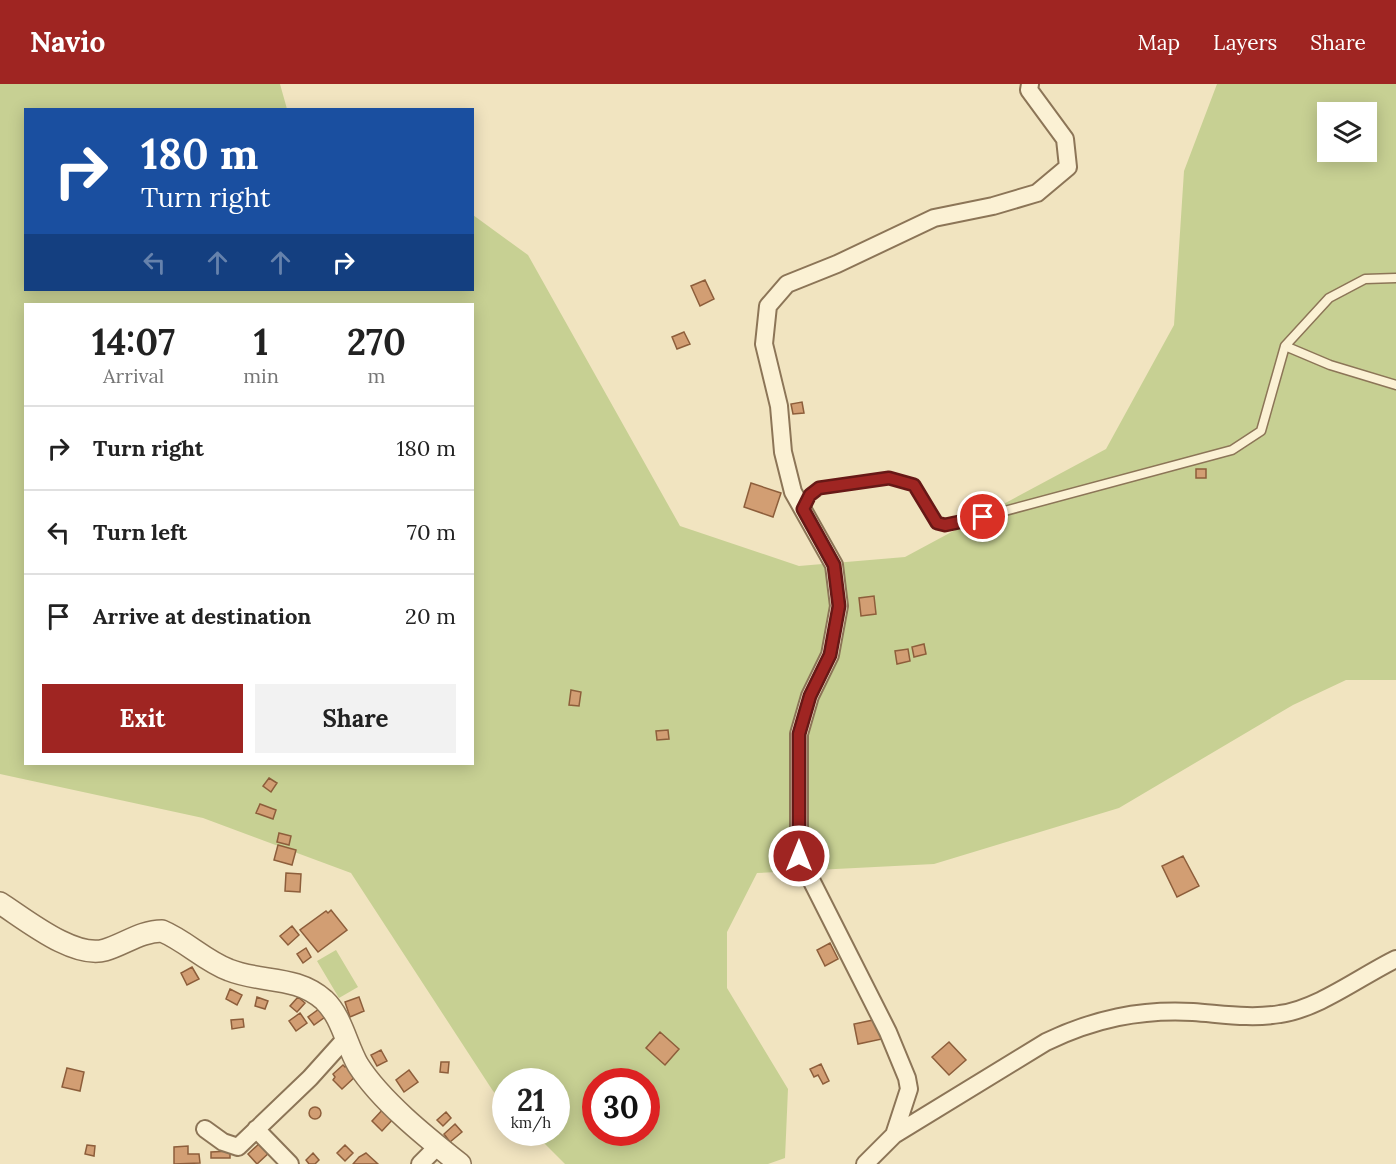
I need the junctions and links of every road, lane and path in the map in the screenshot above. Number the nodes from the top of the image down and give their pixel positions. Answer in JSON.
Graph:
{"nodes":[{"id":1,"x":1030,"y":84,"type":"edge"},
{"id":2,"x":1396,"y":278,"type":"edge"},
{"id":3,"x":1285,"y":346,"type":"junction"},
{"id":4,"x":1396,"y":385,"type":"edge"},
{"id":5,"x":803,"y":509,"type":"junction"},
{"id":6,"x":0,"y":903,"type":"edge"},
{"id":7,"x":1396,"y":959,"type":"edge"},
{"id":8,"x":346,"y":1038,"type":"junction"},
{"id":9,"x":205,"y":1129,"type":"dead end"},
{"id":10,"x":256,"y":1130,"type":"junction"},
{"id":11,"x":894,"y":1135,"type":"junction"},
{"id":12,"x":438,"y":1146,"type":"junction"},
{"id":13,"x":290,"y":1164,"type":"edge"},
{"id":14,"x":420,"y":1164,"type":"edge"},
{"id":15,"x":460,"y":1164,"type":"edge"},
{"id":16,"x":865,"y":1164,"type":"edge"}],
"edges":[{"from":1,"to":5,"type":"street"},
{"from":2,"to":3,"type":"lane"},
{"from":3,"to":4,"type":"lane"},
{"from":3,"to":5,"type":"lane"},
{"from":5,"to":11,"type":"street"},
{"from":6,"to":8,"type":"street"},
{"from":7,"to":11,"type":"street"},
{"from":8,"to":10,"type":"street"},
{"from":8,"to":12,"type":"street"},
{"from":9,"to":10,"type":"street"},
{"from":10,"to":13,"type":"street"},
{"from":11,"to":16,"type":"street"},
{"from":12,"to":14,"type":"street"},
{"from":12,"to":15,"type":"street"}]}
